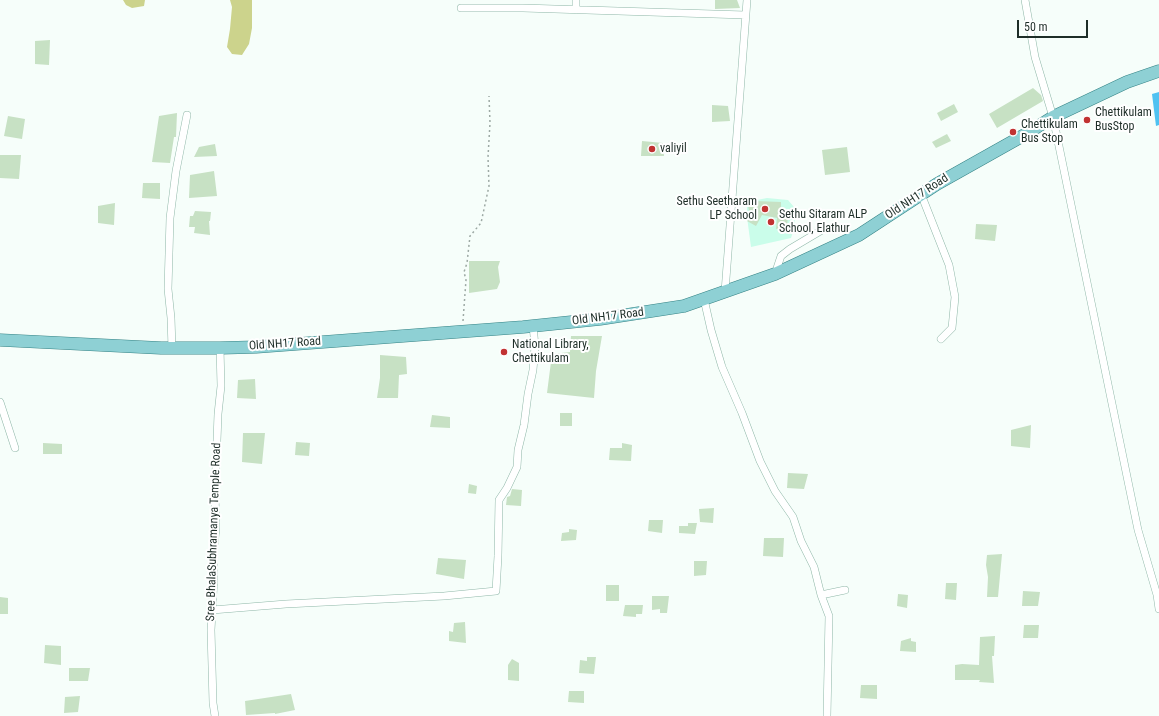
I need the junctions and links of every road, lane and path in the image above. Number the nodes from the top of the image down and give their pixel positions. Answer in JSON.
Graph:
{"nodes":[{"id":1,"x":576,"y":0,"type":"edge"},
{"id":2,"x":746,"y":0,"type":"edge"},
{"id":3,"x":1025,"y":0,"type":"edge"},
{"id":4,"x":461,"y":8,"type":"dead end"},
{"id":5,"x":576,"y":10,"type":"junction"},
{"id":6,"x":746,"y":15,"type":"junction"},
{"id":7,"x":1159,"y":71,"type":"edge"},
{"id":8,"x":489,"y":96,"type":"dead end"},
{"id":9,"x":187,"y":115,"type":"dead end"},
{"id":10,"x":1053,"y":117,"type":"junction"},
{"id":11,"x":921,"y":194,"type":"junction"},
{"id":12,"x":822,"y":230,"type":"dead end"},
{"id":13,"x":775,"y":274,"type":"junction"},
{"id":14,"x":725,"y":292,"type":"junction"},
{"id":15,"x":704,"y":299,"type":"junction"},
{"id":16,"x":462,"y":323,"type":"dead end"},
{"id":17,"x":533,"y":326,"type":"junction"},
{"id":18,"x":941,"y":339,"type":"dead end"},
{"id":19,"x":0,"y":340,"type":"edge"},
{"id":20,"x":172,"y":348,"type":"junction"},
{"id":21,"x":220,"y":348,"type":"junction"},
{"id":22,"x":0,"y":402,"type":"edge"},
{"id":23,"x":15,"y":448,"type":"dead end"},
{"id":24,"x":845,"y":590,"type":"dead end"},
{"id":25,"x":821,"y":595,"type":"junction"},
{"id":26,"x":1159,"y":609,"type":"edge"},
{"id":27,"x":212,"y":610,"type":"junction"},
{"id":28,"x":215,"y":716,"type":"edge"},
{"id":29,"x":827,"y":716,"type":"edge"}],
"edges":[{"from":1,"to":5,"type":"street"},
{"from":2,"to":6,"type":"street"},
{"from":3,"to":10,"type":"street"},
{"from":4,"to":5,"type":"street"},
{"from":5,"to":6,"type":"street"},
{"from":6,"to":14,"type":"street"},
{"from":7,"to":10,"type":"main road","name":"Old NH17 Road"},
{"from":8,"to":16,"type":"path"},
{"from":9,"to":20,"type":"street"},
{"from":10,"to":11,"type":"main road","name":"Old NH17 Road"},
{"from":10,"to":26,"type":"street"},
{"from":11,"to":13,"type":"main road","name":"Old NH17 Road"},
{"from":11,"to":18,"type":"street"},
{"from":12,"to":13,"type":"street"},
{"from":13,"to":14,"type":"main road","name":"Old NH17 Road"},
{"from":14,"to":15,"type":"main road","name":"Old NH17 Road"},
{"from":15,"to":17,"type":"main road","name":"Old NH17 Road"},
{"from":15,"to":25,"type":"street"},
{"from":17,"to":21,"type":"main road","name":"Old NH17 Road"},
{"from":17,"to":27,"type":"street"},
{"from":19,"to":20,"type":"main road","name":"Old NH17 Road"},
{"from":20,"to":21,"type":"main road","name":"Old NH17 Road"},
{"from":21,"to":27,"type":"street","name":"Sree BhalaSubhramanya Temple Road"},
{"from":22,"to":23,"type":"street"},
{"from":24,"to":25,"type":"street"},
{"from":25,"to":29,"type":"street"},
{"from":27,"to":28,"type":"street","name":"Sree BhalaSubhramanya Temple Road"}]}
